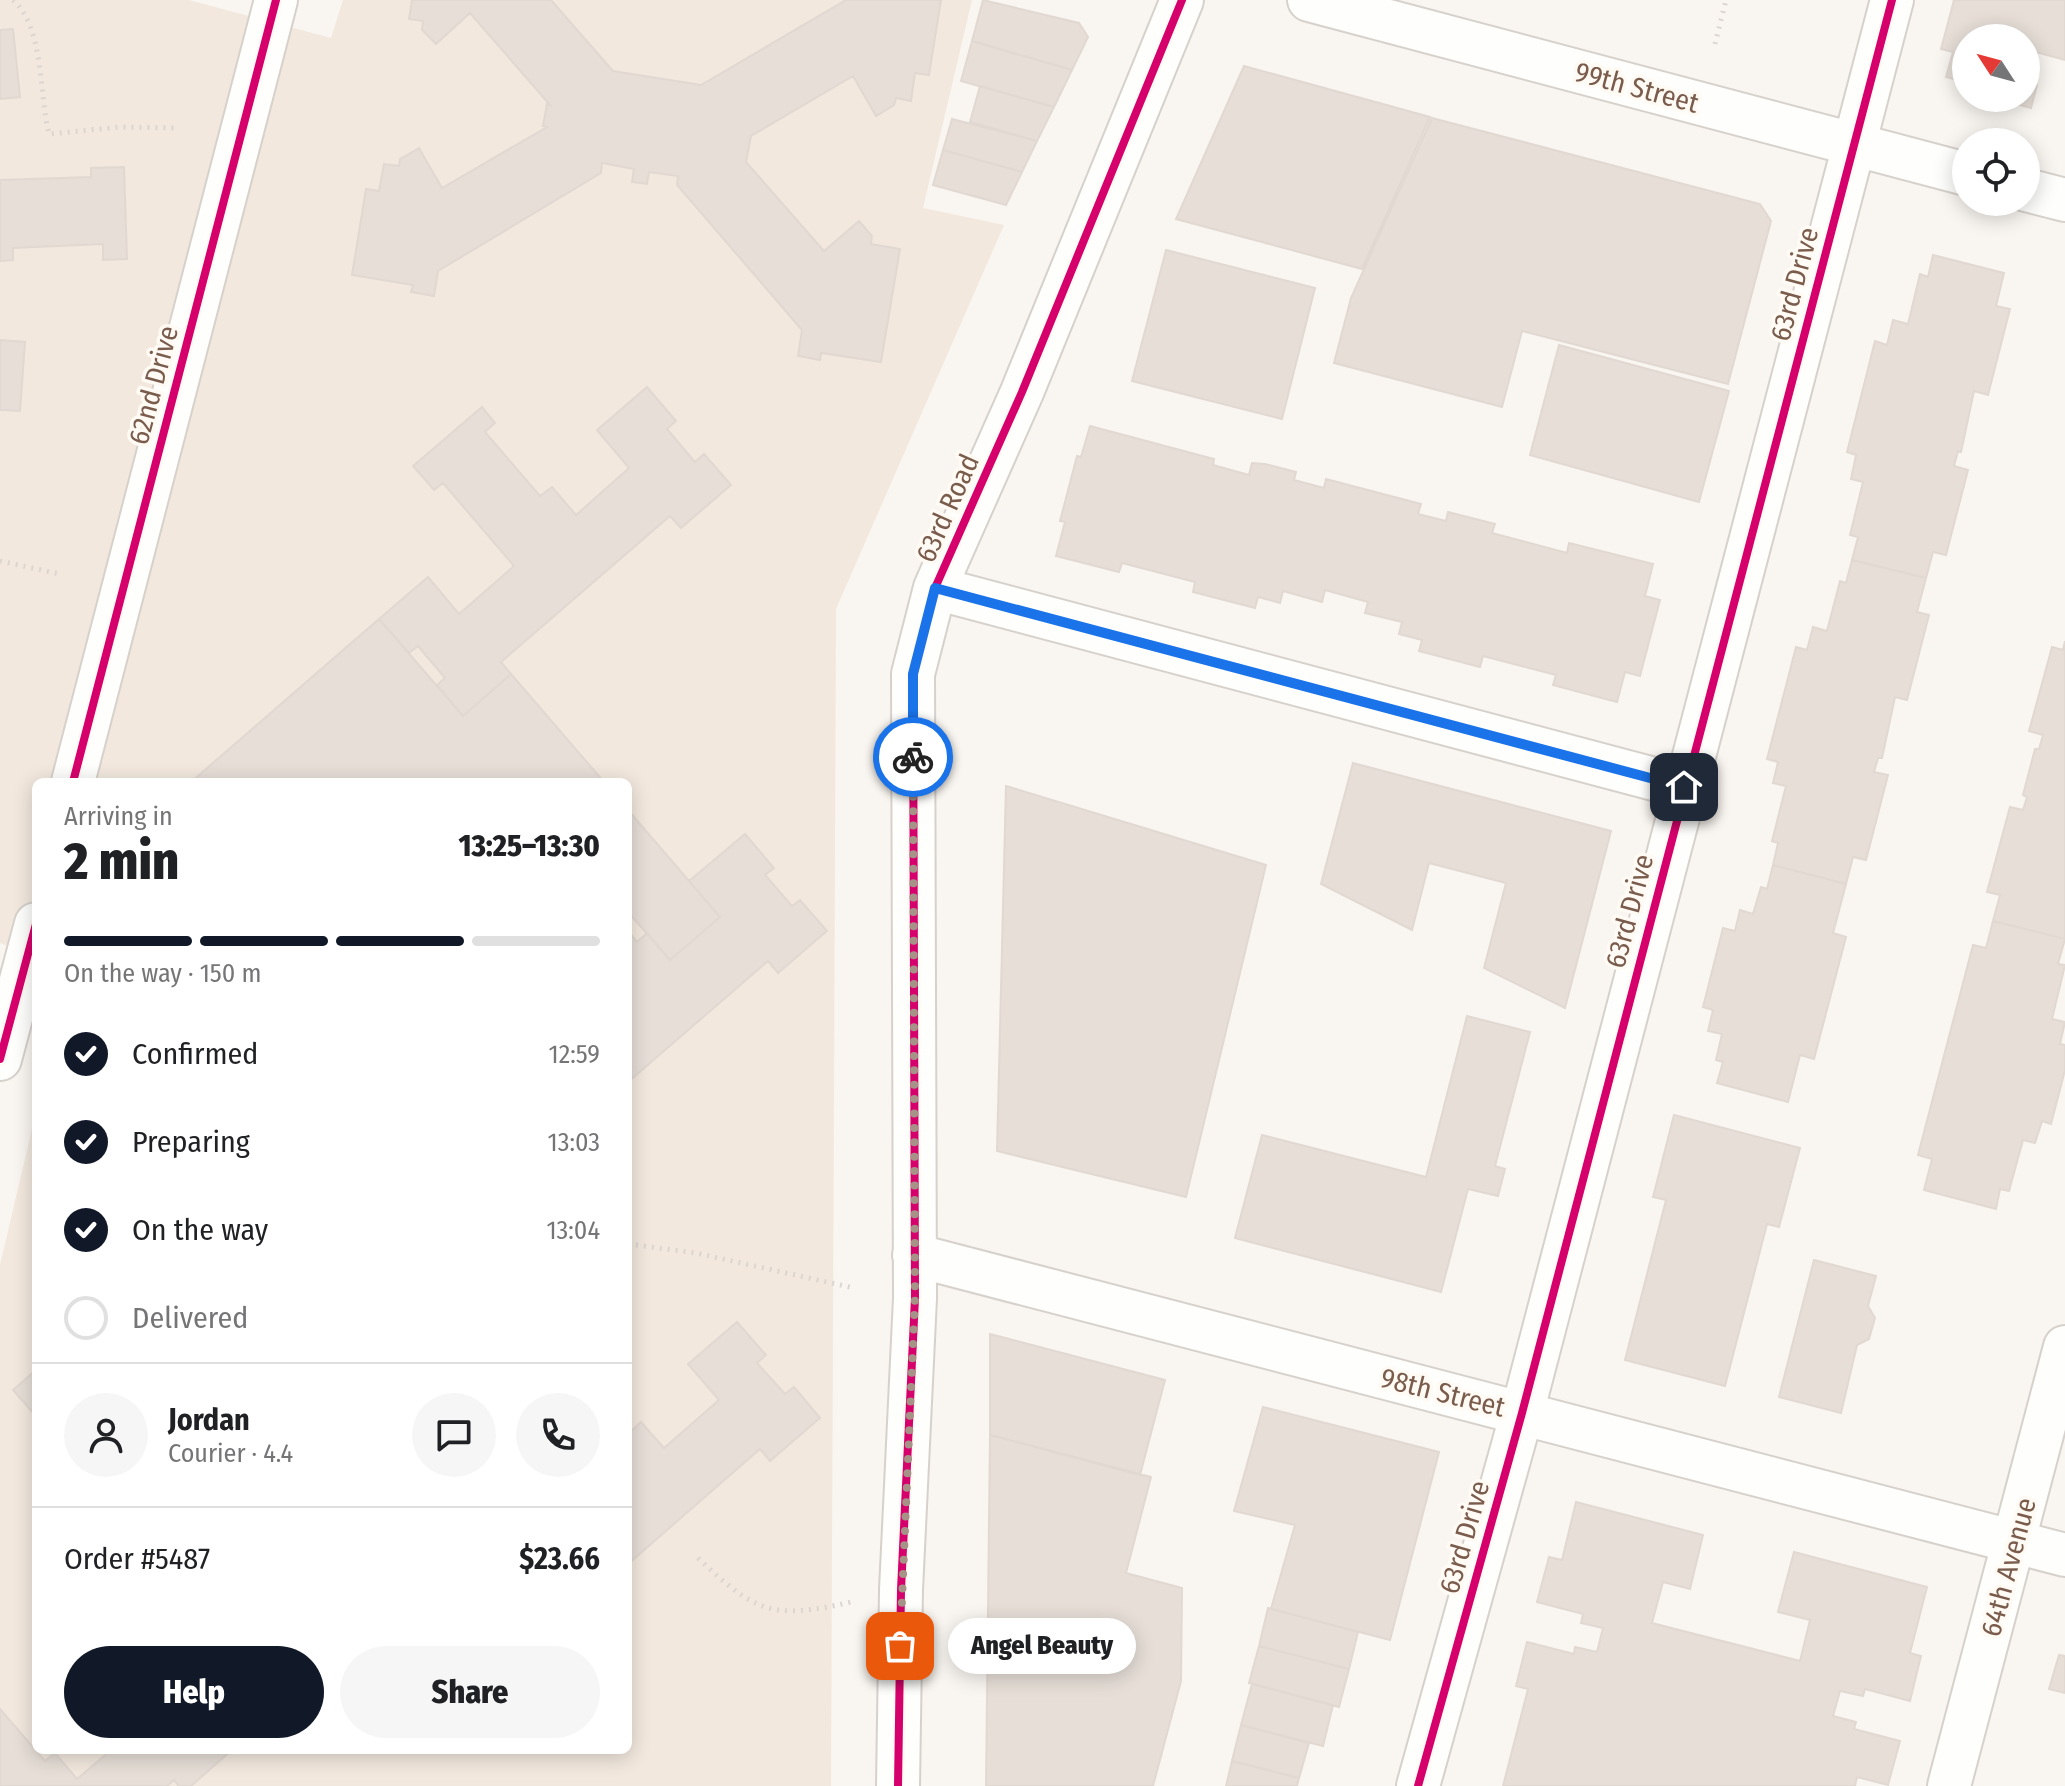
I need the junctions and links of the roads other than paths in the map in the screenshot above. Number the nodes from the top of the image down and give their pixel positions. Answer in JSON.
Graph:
{"nodes":[{"id":1,"x":276,"y":0,"type":"edge"},
{"id":2,"x":1182,"y":0,"type":"edge"},
{"id":3,"x":1309,"y":0,"type":"edge"},
{"id":4,"x":1892,"y":0,"type":"edge"},
{"id":5,"x":1854,"y":145,"type":"junction"},
{"id":6,"x":1952,"y":170,"type":"edge"},
{"id":7,"x":2040,"y":194,"type":"edge"},
{"id":8,"x":2065,"y":200,"type":"edge"},
{"id":9,"x":935,"y":588,"type":"junction"},
{"id":10,"x":74,"y":778,"type":"edge"},
{"id":11,"x":1684,"y":787,"type":"junction"},
{"id":12,"x":32,"y":935,"type":"edge"},
{"id":13,"x":7,"y":1007,"type":"edge"},
{"id":14,"x":0,"y":1059,"type":"edge"},
{"id":15,"x":914,"y":1255,"type":"junction"},
{"id":16,"x":2065,"y":1347,"type":"edge"},
{"id":17,"x":1522,"y":1413,"type":"junction"},
{"id":18,"x":2014,"y":1541,"type":"junction"},
{"id":19,"x":2065,"y":1555,"type":"edge"},
{"id":20,"x":898,"y":1786,"type":"edge"},
{"id":21,"x":1418,"y":1786,"type":"edge"},
{"id":22,"x":1949,"y":1786,"type":"edge"}],
"edges":[{"from":1,"to":10,"type":"street","name":"62nd Drive"},
{"from":2,"to":9,"type":"street","name":"63rd Road"},
{"from":3,"to":5,"type":"street","name":"99th Street"},
{"from":4,"to":5,"type":"street","name":"63rd Drive"},
{"from":5,"to":6,"type":"street","name":"99th Street"},
{"from":5,"to":11,"type":"street","name":"63rd Drive"},
{"from":7,"to":8,"type":"street"},
{"from":9,"to":11,"type":"street"},
{"from":9,"to":15,"type":"street","name":"63rd Road"},
{"from":11,"to":17,"type":"street","name":"63rd Drive"},
{"from":12,"to":13,"type":"street"},
{"from":13,"to":14,"type":"street"},
{"from":15,"to":17,"type":"street","name":"98th Street"},
{"from":15,"to":20,"type":"street","name":"63rd Road"},
{"from":16,"to":18,"type":"street","name":"64th Avenue"},
{"from":17,"to":18,"type":"street","name":"98th Street"},
{"from":17,"to":21,"type":"street","name":"63rd Drive"},
{"from":18,"to":19,"type":"street","name":"98th Street"},
{"from":18,"to":22,"type":"street","name":"64th Avenue"}]}
